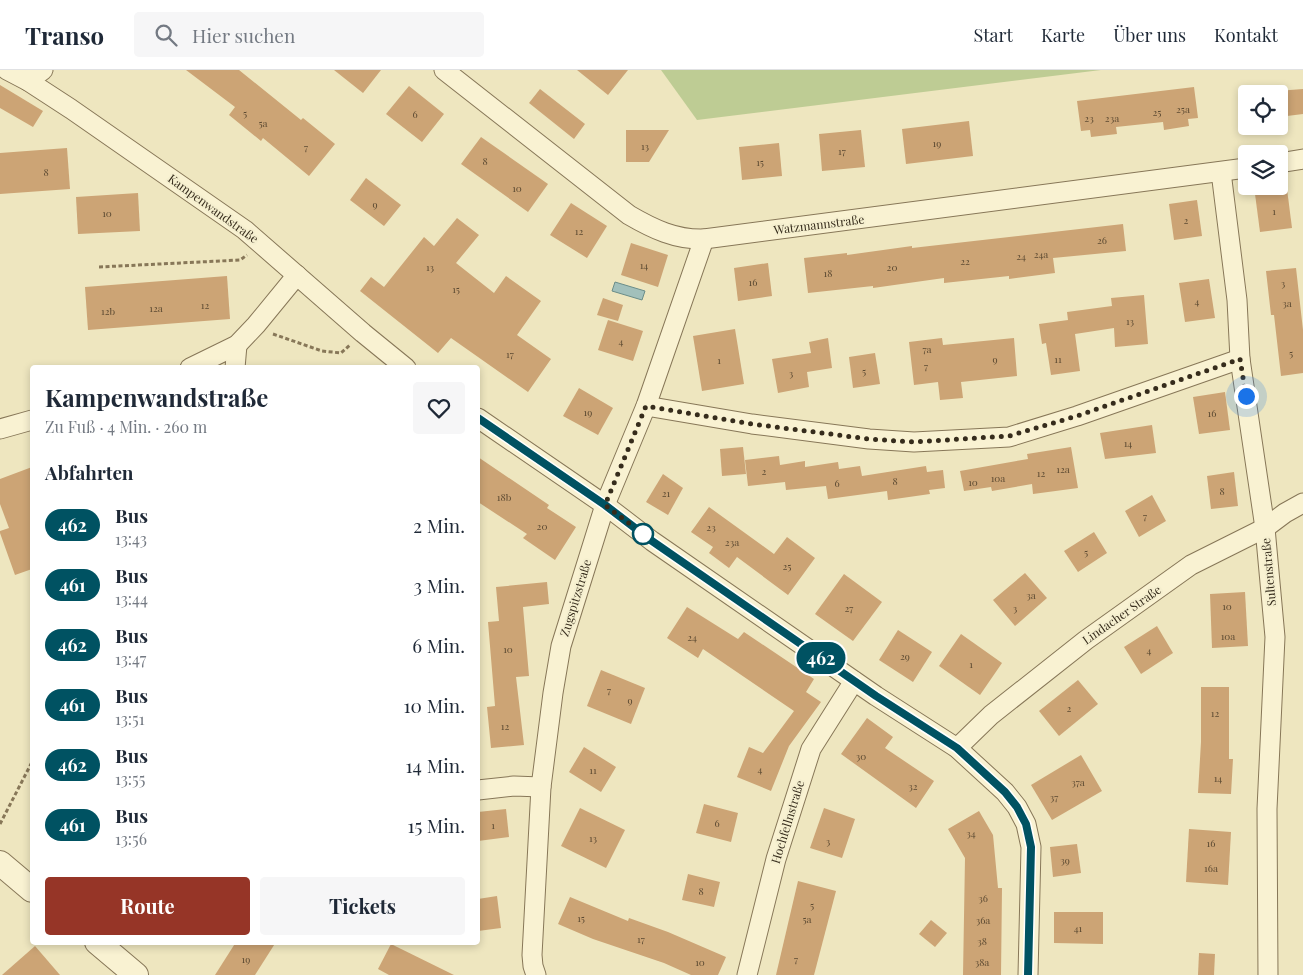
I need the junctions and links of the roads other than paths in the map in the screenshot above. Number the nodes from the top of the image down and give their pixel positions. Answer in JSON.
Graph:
{"nodes":[{"id":1,"x":7,"y":70,"type":"edge"},
{"id":2,"x":444,"y":70,"type":"edge"},
{"id":3,"x":36,"y":75,"type":"edge"},
{"id":4,"x":1303,"y":159,"type":"edge"},
{"id":5,"x":1288,"y":162,"type":"edge"},
{"id":6,"x":1238,"y":169,"type":"edge"},
{"id":7,"x":1221,"y":172,"type":"junction"},
{"id":8,"x":704,"y":239,"type":"junction"},
{"id":9,"x":297,"y":276,"type":"junction"},
{"id":10,"x":237,"y":345,"type":"junction"},
{"id":11,"x":1240,"y":359,"type":"junction"},
{"id":12,"x":196,"y":365,"type":"edge"},
{"id":13,"x":235,"y":365,"type":"edge"},
{"id":14,"x":402,"y":365,"type":"edge"},
{"id":15,"x":646,"y":406,"type":"junction"},
{"id":16,"x":480,"y":419,"type":"edge"},
{"id":17,"x":30,"y":422,"type":"edge"},
{"id":18,"x":0,"y":429,"type":"edge"},
{"id":19,"x":1303,"y":503,"type":"edge"},
{"id":20,"x":605,"y":505,"type":"junction"},
{"id":21,"x":1265,"y":528,"type":"junction"},
{"id":22,"x":854,"y":680,"type":"junction"},
{"id":23,"x":957,"y":748,"type":"junction"},
{"id":24,"x":541,"y":787,"type":"junction"},
{"id":25,"x":480,"y":790,"type":"edge"},
{"id":26,"x":0,"y":863,"type":"edge"},
{"id":27,"x":30,"y":888,"type":"edge"},
{"id":28,"x":101,"y":945,"type":"edge"},
{"id":29,"x":136,"y":975,"type":"edge"},
{"id":30,"x":536,"y":975,"type":"edge"},
{"id":31,"x":747,"y":975,"type":"edge"},
{"id":32,"x":1028,"y":975,"type":"edge"},
{"id":33,"x":1268,"y":975,"type":"edge"}],
"edges":[{"from":1,"to":3,"type":"street","name":"Kampenwandstraße"},
{"from":2,"to":8,"type":"street","name":"Watzmannstraße"},
{"from":3,"to":9,"type":"street","name":"Kampenwandstraße"},
{"from":4,"to":5,"type":"street"},
{"from":6,"to":7,"type":"street","name":"Watzmannstraße"},
{"from":7,"to":8,"type":"street","name":"Watzmannstraße"},
{"from":7,"to":11,"type":"street","name":"Sultenstraße"},
{"from":8,"to":15,"type":"street","name":"Zugspitzstraße"},
{"from":9,"to":10,"type":"street"},
{"from":9,"to":14,"type":"street","name":"Kampenwandstraße"},
{"from":10,"to":12,"type":"street"},
{"from":10,"to":13,"type":"street"},
{"from":11,"to":15,"type":"street"},
{"from":11,"to":21,"type":"street","name":"Sultenstraße"},
{"from":15,"to":20,"type":"street","name":"Zugspitzstraße"},
{"from":16,"to":20,"type":"street"},
{"from":17,"to":18,"type":"street"},
{"from":19,"to":21,"type":"street","name":"Lindacher Straße"},
{"from":20,"to":22,"type":"street"},
{"from":20,"to":24,"type":"street","name":"Zugspitzstraße"},
{"from":21,"to":23,"type":"street","name":"Lindacher Straße"},
{"from":21,"to":33,"type":"street","name":"Sultenstraße"},
{"from":22,"to":23,"type":"street"},
{"from":22,"to":31,"type":"street","name":"Hochfellnstraße"},
{"from":23,"to":32,"type":"street"},
{"from":24,"to":25,"type":"street"},
{"from":24,"to":30,"type":"street","name":"Zugspitzstraße"},
{"from":26,"to":27,"type":"street"},
{"from":28,"to":29,"type":"street"}]}
